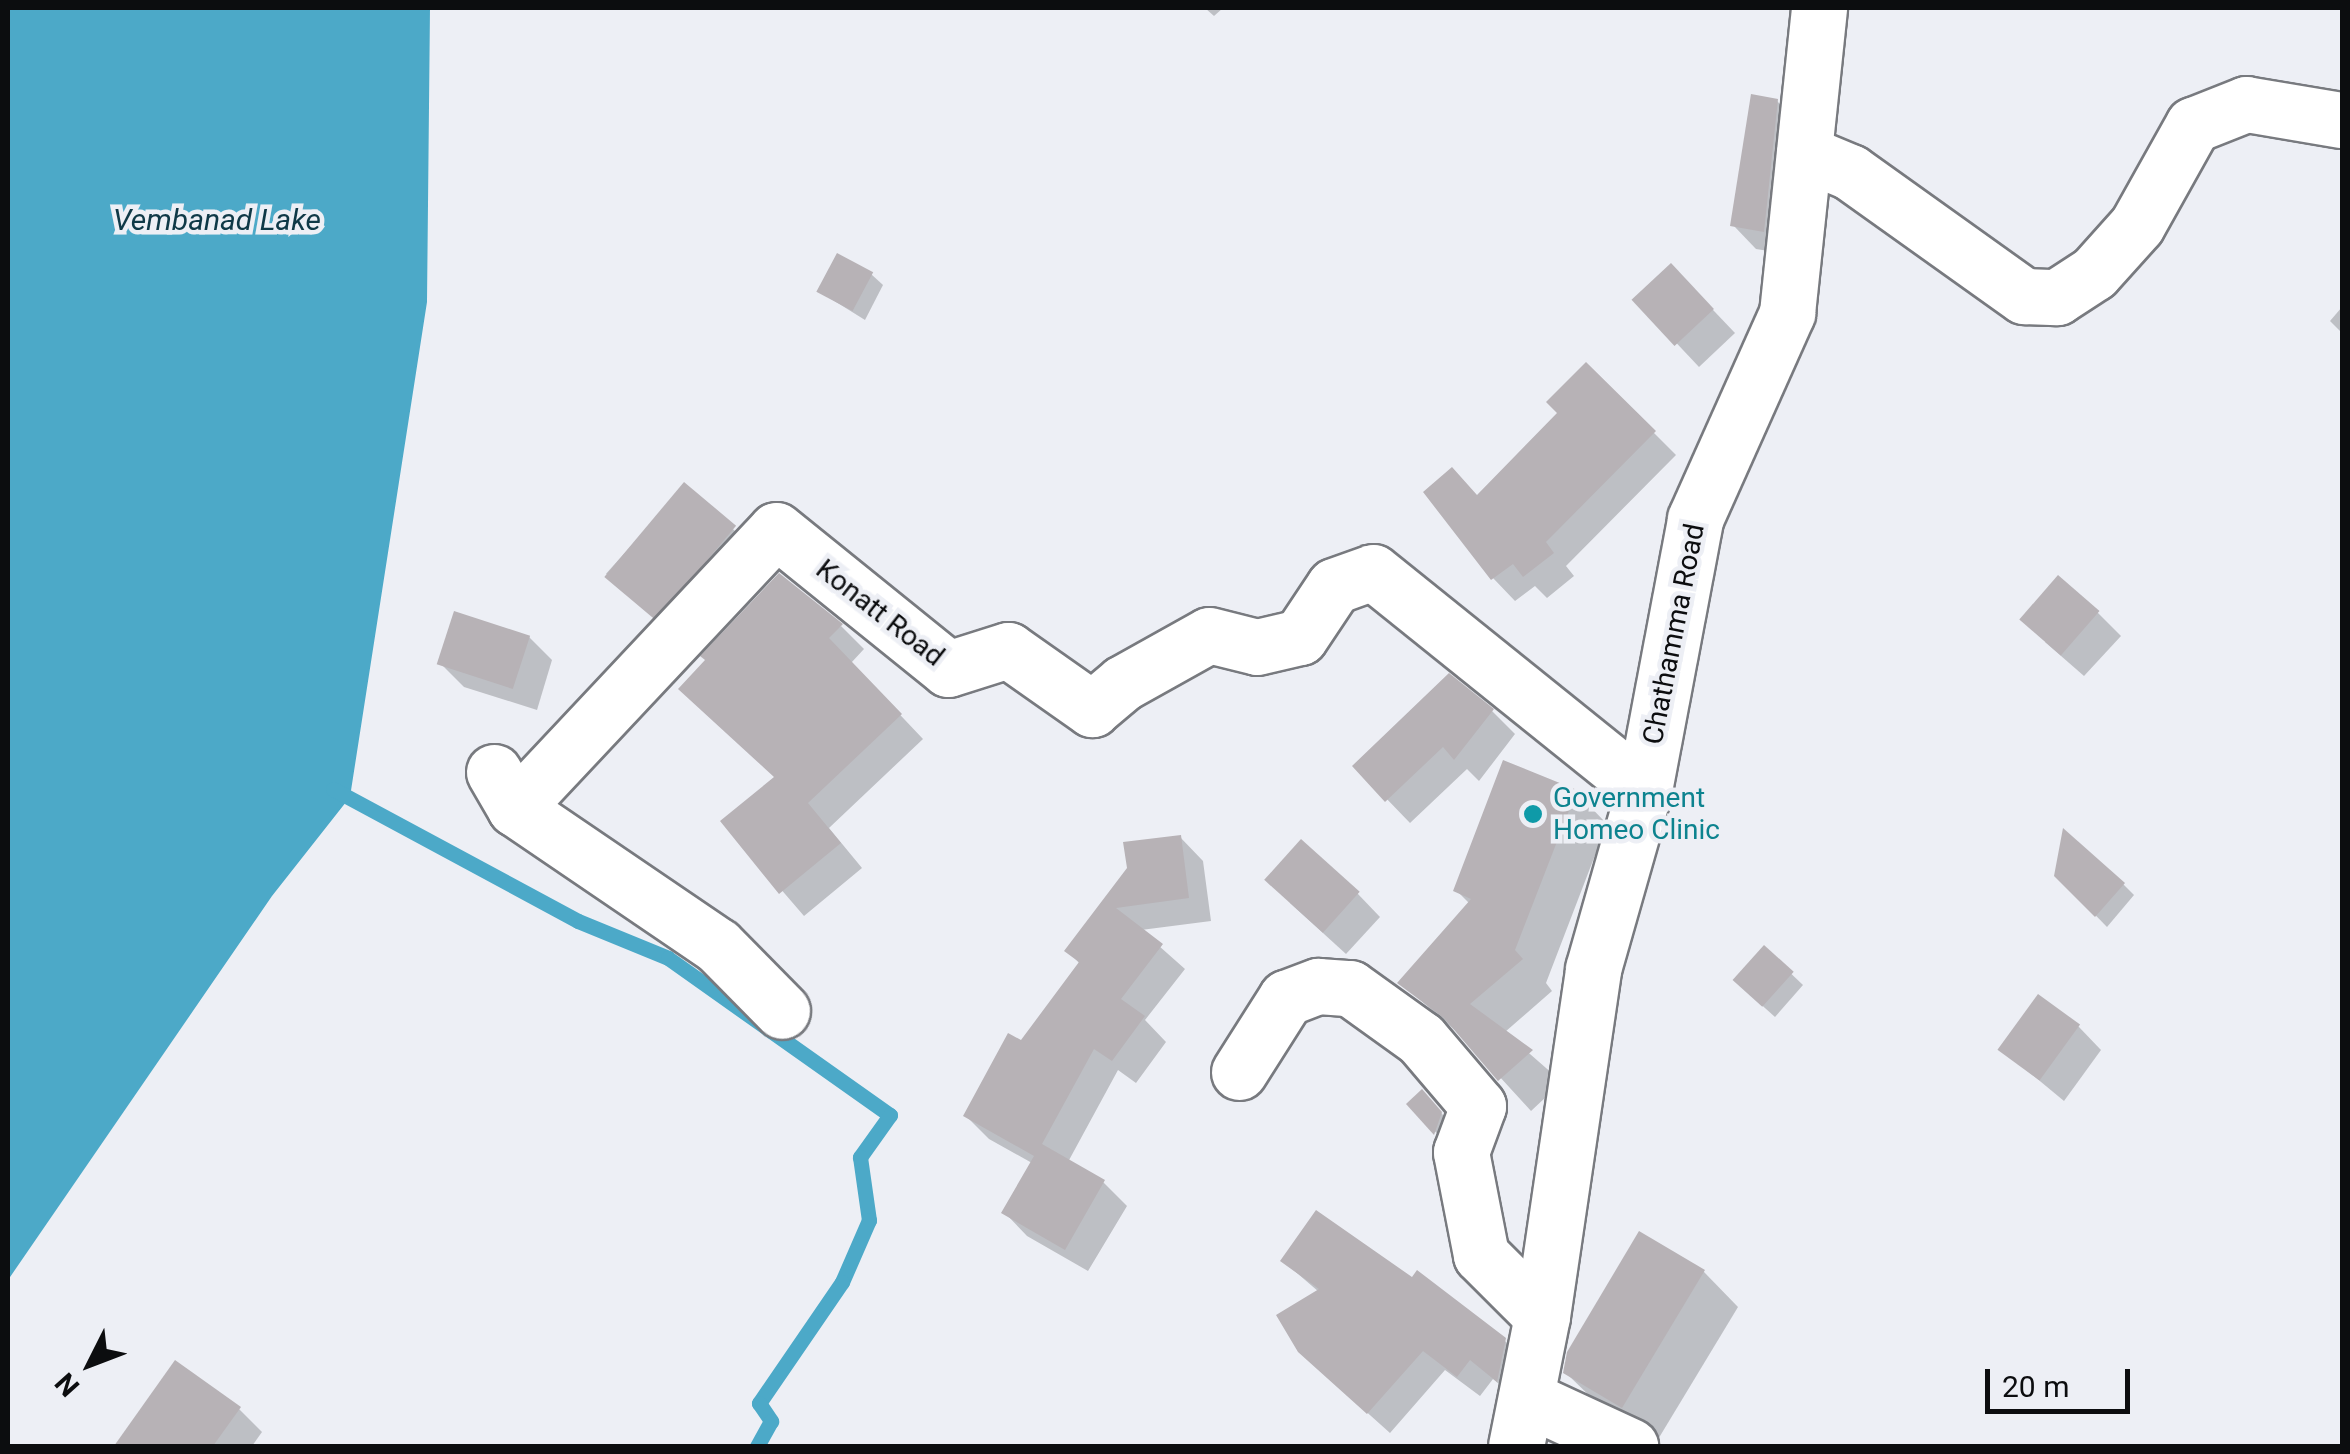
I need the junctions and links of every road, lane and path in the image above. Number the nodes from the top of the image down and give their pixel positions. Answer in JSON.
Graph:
{"nodes":[{"id":1,"x":1819,"y":8,"type":"edge"},
{"id":2,"x":2342,"y":120,"type":"edge"},
{"id":3,"x":1804,"y":153,"type":"junction"},
{"id":4,"x":1644,"y":790,"type":"junction"},
{"id":5,"x":782,"y":1012,"type":"dead end"},
{"id":6,"x":1239,"y":1072,"type":"dead end"},
{"id":7,"x":1542,"y":1316,"type":"junction"},
{"id":8,"x":1521,"y":1422,"type":"edge"},
{"id":9,"x":1630,"y":1446,"type":"edge"}],
"edges":[{"from":1,"to":3,"type":"street","name":"Chathamma Road"},
{"from":2,"to":3,"type":"street"},
{"from":3,"to":4,"type":"street","name":"Chathamma Road"},
{"from":4,"to":5,"type":"street","name":"Konatt Road"},
{"from":4,"to":7,"type":"street","name":"Chathamma Road"},
{"from":6,"to":7,"type":"street"},
{"from":7,"to":8,"type":"street","name":"Chathamma Road"},
{"from":8,"to":9,"type":"street"}]}
